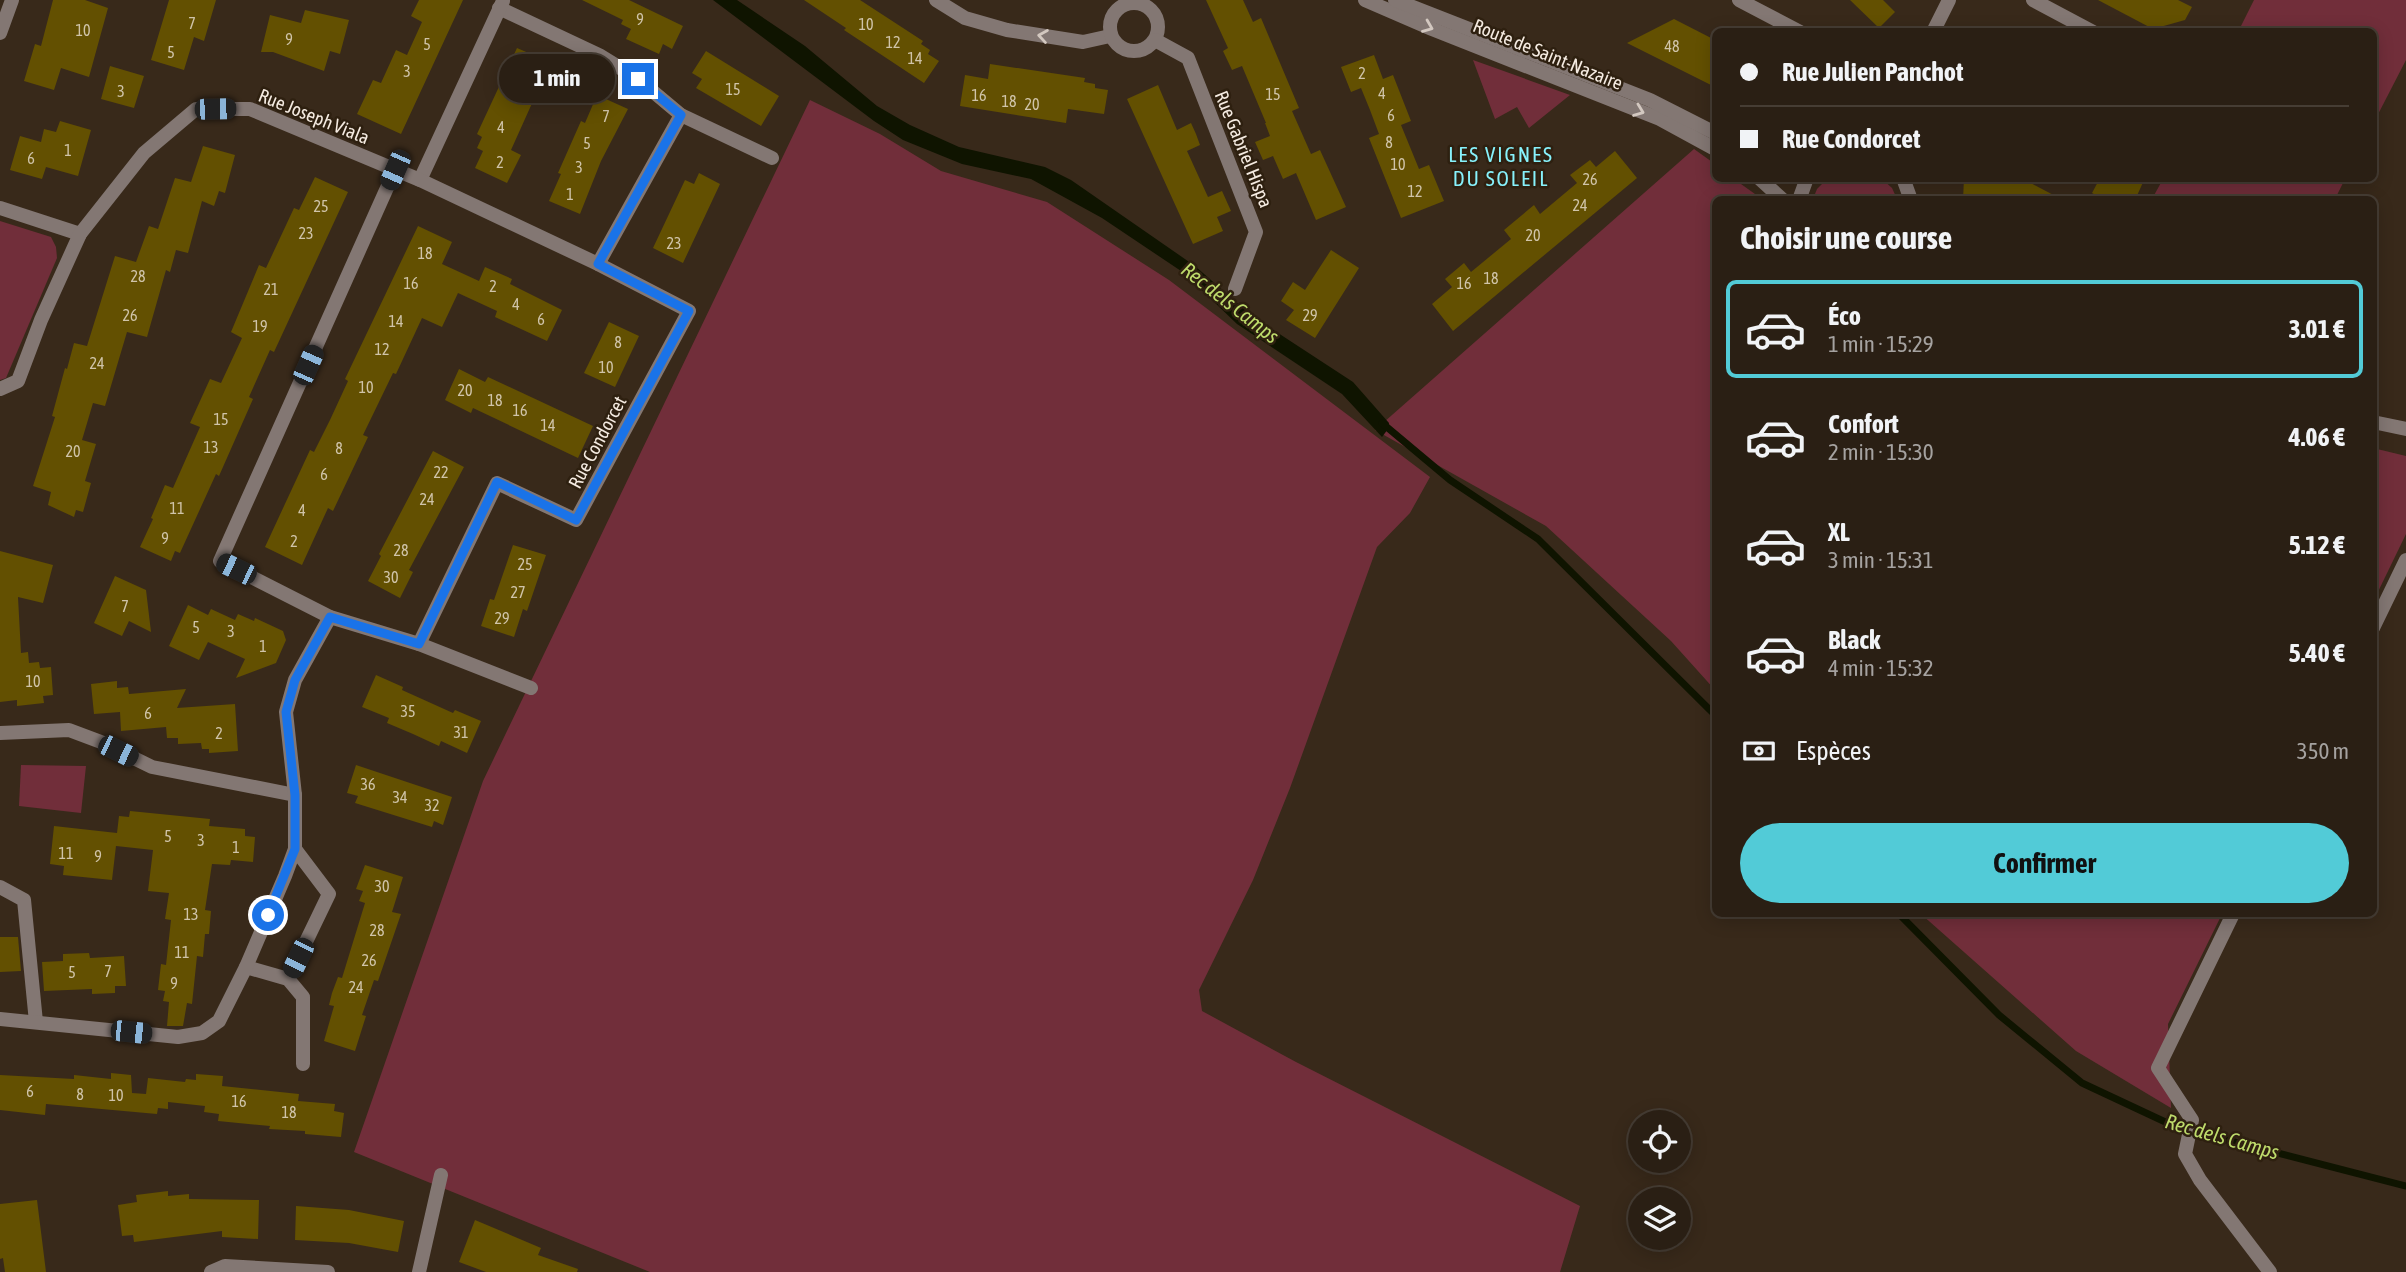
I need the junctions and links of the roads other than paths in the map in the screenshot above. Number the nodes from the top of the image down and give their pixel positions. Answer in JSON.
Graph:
{"nodes":[{"id":1,"x":12,"y":0,"type":"edge"},
{"id":2,"x":936,"y":0,"type":"edge"},
{"id":3,"x":1365,"y":0,"type":"edge"},
{"id":4,"x":1395,"y":0,"type":"edge"},
{"id":5,"x":1739,"y":0,"type":"edge"},
{"id":6,"x":1949,"y":0,"type":"edge"},
{"id":7,"x":2032,"y":0,"type":"edge"},
{"id":8,"x":1131,"y":1,"type":"edge"},
{"id":9,"x":501,"y":4,"type":"edge"},
{"id":10,"x":1792,"y":28,"type":"edge"},
{"id":11,"x":1935,"y":28,"type":"edge"},
{"id":12,"x":2085,"y":28,"type":"edge"},
{"id":13,"x":0,"y":33,"type":"edge"},
{"id":14,"x":1110,"y":36,"type":"junction"},
{"id":15,"x":1155,"y":40,"type":"junction"},
{"id":16,"x":681,"y":115,"type":"junction"},
{"id":17,"x":1712,"y":131,"type":"edge"},
{"id":18,"x":1712,"y":147,"type":"edge"},
{"id":19,"x":772,"y":158,"type":"dead end"},
{"id":20,"x":395,"y":170,"type":"junction"},
{"id":21,"x":420,"y":180,"type":"junction"},
{"id":22,"x":1763,"y":182,"type":"edge"},
{"id":23,"x":1779,"y":196,"type":"edge"},
{"id":24,"x":0,"y":208,"type":"edge"},
{"id":25,"x":494,"y":216,"type":"joint"},
{"id":26,"x":80,"y":234,"type":"junction"},
{"id":27,"x":598,"y":264,"type":"junction"},
{"id":28,"x":1235,"y":289,"type":"dead end"},
{"id":29,"x":0,"y":389,"type":"edge"},
{"id":30,"x":2377,"y":423,"type":"edge"},
{"id":31,"x":2406,"y":429,"type":"edge"},
{"id":32,"x":2406,"y":560,"type":"edge"},
{"id":33,"x":330,"y":617,"type":"junction"},
{"id":34,"x":2377,"y":620,"type":"edge"},
{"id":35,"x":419,"y":644,"type":"junction"},
{"id":36,"x":531,"y":688,"type":"dead end"},
{"id":37,"x":0,"y":733,"type":"edge"},
{"id":38,"x":295,"y":795,"type":"junction"},
{"id":39,"x":295,"y":849,"type":"junction"},
{"id":40,"x":0,"y":887,"type":"edge"},
{"id":41,"x":2233,"y":917,"type":"edge"},
{"id":42,"x":246,"y":967,"type":"junction"},
{"id":43,"x":288,"y":979,"type":"junction"},
{"id":44,"x":0,"y":1019,"type":"edge"},
{"id":45,"x":36,"y":1022,"type":"junction"},
{"id":46,"x":303,"y":1064,"type":"dead end"},
{"id":47,"x":441,"y":1175,"type":"dead end"},
{"id":48,"x":211,"y":1272,"type":"edge"},
{"id":49,"x":328,"y":1272,"type":"edge"},
{"id":50,"x":419,"y":1272,"type":"edge"},
{"id":51,"x":2270,"y":1272,"type":"edge"}],
"edges":[{"from":1,"to":13,"type":"street"},
{"from":14,"to":2,"type":"street","one_way":true},
{"from":3,"to":18,"type":"street","name":"Route de Saint-Nazaire","one_way":true},
{"from":4,"to":17,"type":"street","name":"Route de Saint-Nazaire"},
{"from":5,"to":10,"type":"street"},
{"from":6,"to":11,"type":"street"},
{"from":7,"to":12,"type":"street"},
{"from":8,"to":14,"type":"street"},
{"from":8,"to":15,"type":"street"},
{"from":9,"to":16,"type":"street"},
{"from":9,"to":21,"type":"street"},
{"from":14,"to":15,"type":"street"},
{"from":15,"to":28,"type":"street","name":"Rue Gabriel Hispa"},
{"from":16,"to":19,"type":"street"},
{"from":16,"to":27,"type":"street"},
{"from":20,"to":21,"type":"street","name":"Rue Joseph Viala"},
{"from":20,"to":26,"type":"street","name":"Rue Joseph Viala"},
{"from":20,"to":33,"type":"street"},
{"from":21,"to":25,"type":"street","name":"Rue Joseph Viala"},
{"from":22,"to":23,"type":"street"},
{"from":24,"to":26,"type":"street"},
{"from":25,"to":27,"type":"street","name":"Rue Condorcet"},
{"from":26,"to":29,"type":"street","name":"Rue Joseph Viala"},
{"from":27,"to":35,"type":"street","name":"Rue Condorcet"},
{"from":30,"to":31,"type":"street"},
{"from":32,"to":34,"type":"street"},
{"from":33,"to":35,"type":"street"},
{"from":33,"to":38,"type":"street"},
{"from":35,"to":36,"type":"street"},
{"from":37,"to":38,"type":"street"},
{"from":38,"to":39,"type":"street"},
{"from":39,"to":42,"type":"street"},
{"from":39,"to":43,"type":"street"},
{"from":40,"to":45,"type":"street"},
{"from":41,"to":51,"type":"street"},
{"from":42,"to":43,"type":"street"},
{"from":42,"to":45,"type":"street"},
{"from":43,"to":46,"type":"street"},
{"from":44,"to":45,"type":"street"},
{"from":47,"to":50,"type":"street"},
{"from":48,"to":49,"type":"street"}]}
